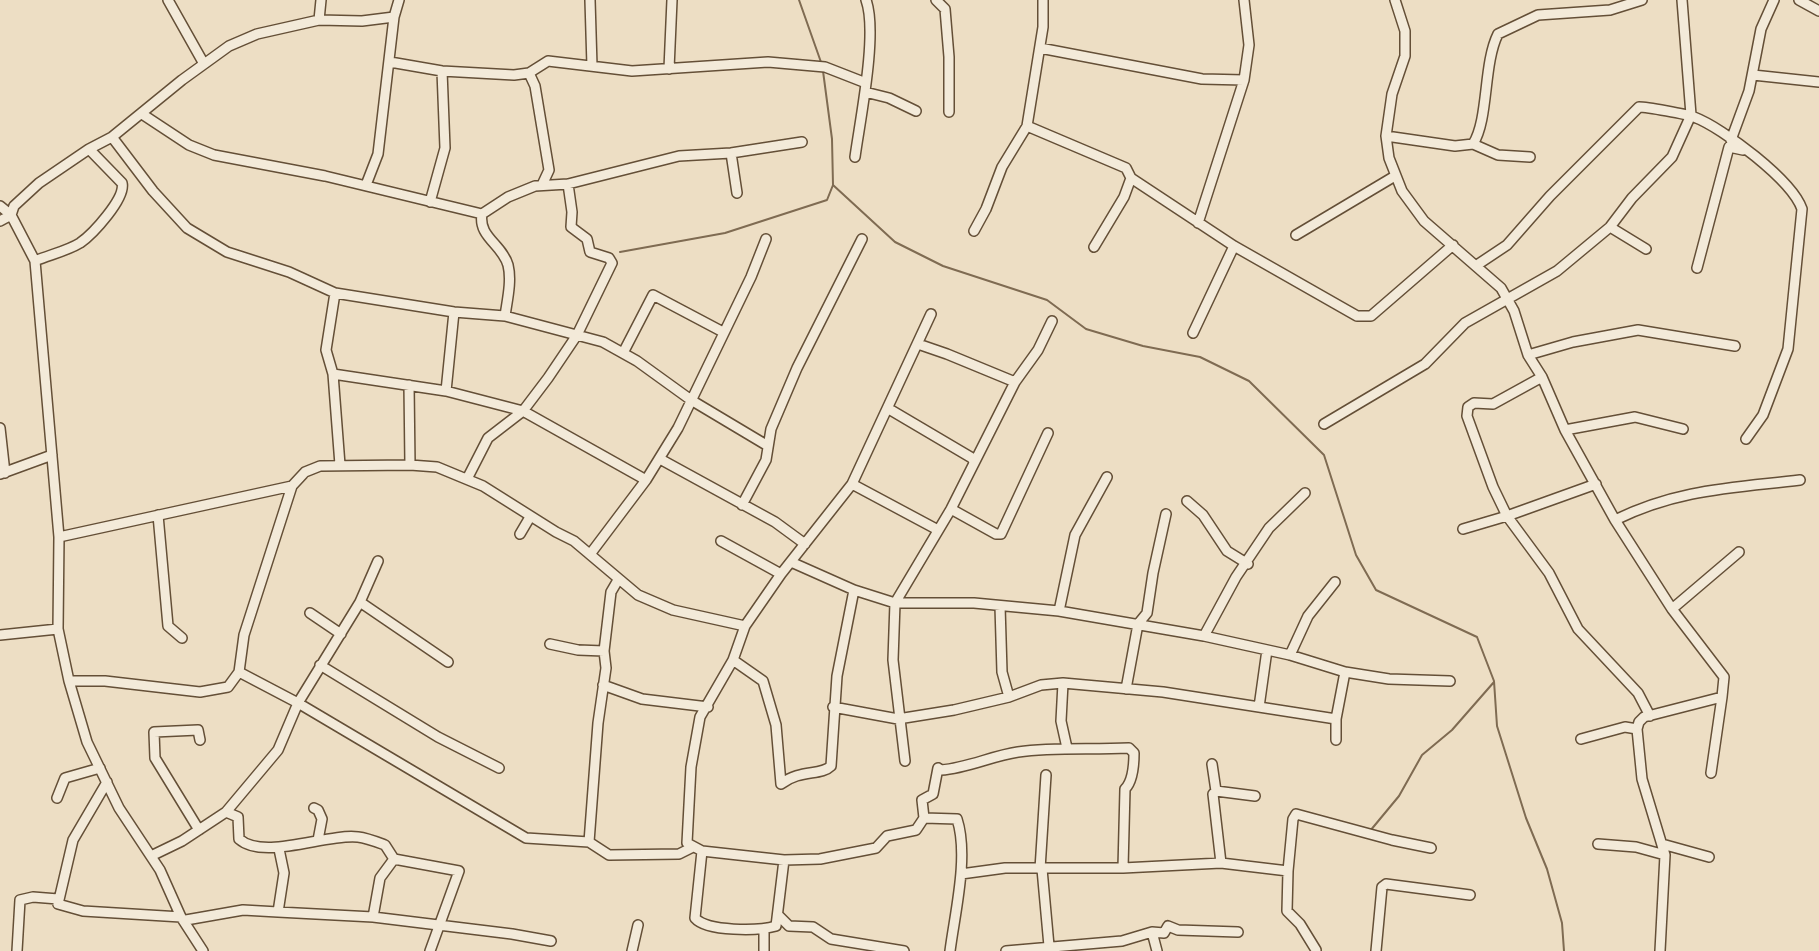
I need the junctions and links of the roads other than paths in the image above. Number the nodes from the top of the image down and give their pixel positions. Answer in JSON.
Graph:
{"nodes":[{"id":1,"x":168,"y":0,"type":"edge"},
{"id":2,"x":321,"y":0,"type":"edge"},
{"id":3,"x":399,"y":0,"type":"edge"},
{"id":4,"x":590,"y":0,"type":"edge"},
{"id":5,"x":672,"y":0,"type":"edge"},
{"id":6,"x":866,"y":0,"type":"edge"},
{"id":7,"x":936,"y":0,"type":"edge"},
{"id":8,"x":1043,"y":0,"type":"edge"},
{"id":9,"x":1244,"y":0,"type":"edge"},
{"id":10,"x":1395,"y":0,"type":"edge"},
{"id":11,"x":1642,"y":0,"type":"edge"},
{"id":12,"x":1682,"y":0,"type":"edge"},
{"id":13,"x":1774,"y":0,"type":"edge"},
{"id":14,"x":1799,"y":0,"type":"edge"},
{"id":15,"x":948,"y":4,"type":"edge"},
{"id":16,"x":1819,"y":11,"type":"edge"},
{"id":17,"x":394,"y":17,"type":"junction"},
{"id":18,"x":319,"y":20,"type":"junction"},
{"id":19,"x":1040,"y":48,"type":"junction"},
{"id":20,"x":390,"y":62,"type":"junction"},
{"id":21,"x":204,"y":64,"type":"junction"},
{"id":22,"x":592,"y":66,"type":"junction"},
{"id":23,"x":669,"y":69,"type":"junction"},
{"id":24,"x":442,"y":71,"type":"junction"},
{"id":25,"x":529,"y":73,"type":"junction"},
{"id":26,"x":1753,"y":75,"type":"junction"},
{"id":27,"x":1244,"y":80,"type":"junction"},
{"id":28,"x":1819,"y":82,"type":"edge"},
{"id":29,"x":866,"y":87,"type":"junction"},
{"id":30,"x":916,"y":111,"type":"dead end"},
{"id":31,"x":949,"y":112,"type":"dead end"},
{"id":32,"x":142,"y":114,"type":"junction"},
{"id":33,"x":1691,"y":115,"type":"junction"},
{"id":34,"x":1027,"y":126,"type":"junction"},
{"id":35,"x":1386,"y":136,"type":"junction"},
{"id":36,"x":112,"y":137,"type":"junction"},
{"id":37,"x":1731,"y":140,"type":"junction"},
{"id":38,"x":802,"y":142,"type":"dead end"},
{"id":39,"x":1473,"y":144,"type":"junction"},
{"id":40,"x":89,"y":149,"type":"junction"},
{"id":41,"x":1745,"y":151,"type":"junction"},
{"id":42,"x":730,"y":153,"type":"junction"},
{"id":43,"x":855,"y":157,"type":"dead end"},
{"id":44,"x":1530,"y":157,"type":"dead end"},
{"id":45,"x":1395,"y":176,"type":"junction"},
{"id":46,"x":1131,"y":178,"type":"junction"},
{"id":47,"x":568,"y":184,"type":"junction"},
{"id":48,"x":366,"y":185,"type":"junction"},
{"id":49,"x":542,"y":185,"type":"junction"},
{"id":50,"x":736,"y":193,"type":"dead end"},
{"id":51,"x":430,"y":202,"type":"junction"},
{"id":52,"x":0,"y":206,"type":"edge"},
{"id":53,"x":482,"y":214,"type":"junction"},
{"id":54,"x":11,"y":215,"type":"junction"},
{"id":55,"x":0,"y":221,"type":"edge"},
{"id":56,"x":1198,"y":223,"type":"junction"},
{"id":57,"x":1610,"y":226,"type":"junction"},
{"id":58,"x":974,"y":231,"type":"dead end"},
{"id":59,"x":1296,"y":235,"type":"dead end"},
{"id":60,"x":766,"y":239,"type":"dead end"},
{"id":61,"x":862,"y":239,"type":"dead end"},
{"id":62,"x":1453,"y":245,"type":"junction"},
{"id":63,"x":1234,"y":246,"type":"junction"},
{"id":64,"x":1094,"y":247,"type":"dead end"},
{"id":65,"x":1646,"y":249,"type":"dead end"},
{"id":66,"x":35,"y":261,"type":"junction"},
{"id":67,"x":1477,"y":265,"type":"junction"},
{"id":68,"x":1697,"y":268,"type":"dead end"},
{"id":69,"x":335,"y":293,"type":"junction"},
{"id":70,"x":1507,"y":300,"type":"junction"},
{"id":71,"x":454,"y":312,"type":"junction"},
{"id":72,"x":931,"y":314,"type":"dead end"},
{"id":73,"x":504,"y":316,"type":"junction"},
{"id":74,"x":1052,"y":321,"type":"dead end"},
{"id":75,"x":723,"y":332,"type":"junction"},
{"id":76,"x":1193,"y":333,"type":"dead end"},
{"id":77,"x":577,"y":335,"type":"junction"},
{"id":78,"x":918,"y":344,"type":"junction"},
{"id":79,"x":1735,"y":346,"type":"dead end"},
{"id":80,"x":622,"y":353,"type":"junction"},
{"id":81,"x":1528,"y":355,"type":"junction"},
{"id":82,"x":333,"y":374,"type":"junction"},
{"id":83,"x":1542,"y":377,"type":"junction"},
{"id":84,"x":1015,"y":382,"type":"junction"},
{"id":85,"x":409,"y":385,"type":"junction"},
{"id":86,"x":447,"y":391,"type":"junction"},
{"id":87,"x":691,"y":400,"type":"junction"},
{"id":88,"x":889,"y":409,"type":"junction"},
{"id":89,"x":522,"y":411,"type":"junction"},
{"id":90,"x":1324,"y":424,"type":"dead end"},
{"id":91,"x":0,"y":429,"type":"edge"},
{"id":92,"x":1683,"y":429,"type":"dead end"},
{"id":93,"x":1565,"y":430,"type":"junction"},
{"id":94,"x":1048,"y":433,"type":"dead end"},
{"id":95,"x":1746,"y":439,"type":"dead end"},
{"id":96,"x":768,"y":446,"type":"junction"},
{"id":97,"x":52,"y":455,"type":"junction"},
{"id":98,"x":660,"y":459,"type":"junction"},
{"id":99,"x":974,"y":462,"type":"junction"},
{"id":100,"x":340,"y":465,"type":"junction"},
{"id":101,"x":410,"y":465,"type":"junction"},
{"id":102,"x":2,"y":474,"type":"edge"},
{"id":103,"x":1107,"y":477,"type":"dead end"},
{"id":104,"x":468,"y":478,"type":"junction"},
{"id":105,"x":646,"y":480,"type":"junction"},
{"id":106,"x":1800,"y":480,"type":"dead end"},
{"id":107,"x":852,"y":484,"type":"junction"},
{"id":108,"x":1596,"y":484,"type":"junction"},
{"id":109,"x":292,"y":486,"type":"junction"},
{"id":110,"x":1305,"y":493,"type":"dead end"},
{"id":111,"x":1186,"y":501,"type":"dead end"},
{"id":112,"x":742,"y":505,"type":"junction"},
{"id":113,"x":951,"y":509,"type":"junction"},
{"id":114,"x":158,"y":514,"type":"junction"},
{"id":115,"x":1166,"y":514,"type":"dead end"},
{"id":116,"x":1508,"y":516,"type":"junction"},
{"id":117,"x":530,"y":517,"type":"junction"},
{"id":118,"x":1615,"y":520,"type":"junction"},
{"id":119,"x":1463,"y":529,"type":"dead end"},
{"id":120,"x":938,"y":530,"type":"junction"},
{"id":121,"x":520,"y":534,"type":"dead end"},
{"id":122,"x":59,"y":537,"type":"junction"},
{"id":123,"x":721,"y":541,"type":"dead end"},
{"id":124,"x":805,"y":544,"type":"junction"},
{"id":125,"x":1739,"y":552,"type":"dead end"},
{"id":126,"x":591,"y":553,"type":"junction"},
{"id":127,"x":378,"y":561,"type":"dead end"},
{"id":128,"x":791,"y":562,"type":"junction"},
{"id":129,"x":1248,"y":564,"type":"junction"},
{"id":130,"x":781,"y":574,"type":"junction"},
{"id":131,"x":618,"y":580,"type":"junction"},
{"id":132,"x":1335,"y":582,"type":"dead end"},
{"id":133,"x":854,"y":590,"type":"junction"},
{"id":134,"x":360,"y":602,"type":"junction"},
{"id":135,"x":895,"y":603,"type":"junction"},
{"id":136,"x":1000,"y":606,"type":"junction"},
{"id":137,"x":1672,"y":609,"type":"junction"},
{"id":138,"x":1059,"y":611,"type":"junction"},
{"id":139,"x":310,"y":613,"type":"dead end"},
{"id":140,"x":1138,"y":624,"type":"junction"},
{"id":141,"x":745,"y":626,"type":"junction"},
{"id":142,"x":58,"y":629,"type":"junction"},
{"id":143,"x":341,"y":634,"type":"junction"},
{"id":144,"x":0,"y":635,"type":"edge"},
{"id":145,"x":1204,"y":636,"type":"junction"},
{"id":146,"x":182,"y":638,"type":"dead end"},
{"id":147,"x":550,"y":644,"type":"dead end"},
{"id":148,"x":1267,"y":650,"type":"junction"},
{"id":149,"x":603,"y":651,"type":"junction"},
{"id":150,"x":1290,"y":655,"type":"junction"},
{"id":151,"x":734,"y":660,"type":"junction"},
{"id":152,"x":448,"y":662,"type":"dead end"},
{"id":153,"x":320,"y":665,"type":"junction"},
{"id":154,"x":239,"y":672,"type":"junction"},
{"id":155,"x":1345,"y":672,"type":"junction"},
{"id":156,"x":69,"y":681,"type":"junction"},
{"id":157,"x":1450,"y":681,"type":"dead end"},
{"id":158,"x":1064,"y":683,"type":"junction"},
{"id":159,"x":603,"y":685,"type":"junction"},
{"id":160,"x":1126,"y":689,"type":"junction"},
{"id":161,"x":1009,"y":697,"type":"junction"},
{"id":162,"x":1722,"y":697,"type":"junction"},
{"id":163,"x":298,"y":703,"type":"junction"},
{"id":164,"x":1259,"y":706,"type":"junction"},
{"id":165,"x":708,"y":707,"type":"junction"},
{"id":166,"x":833,"y":707,"type":"junction"},
{"id":167,"x":1650,"y":716,"type":"junction"},
{"id":168,"x":898,"y":719,"type":"junction"},
{"id":169,"x":1336,"y":719,"type":"junction"},
{"id":170,"x":1637,"y":729,"type":"junction"},
{"id":171,"x":1581,"y":739,"type":"dead end"},
{"id":172,"x":200,"y":740,"type":"dead end"},
{"id":173,"x":1336,"y":740,"type":"dead end"},
{"id":174,"x":1067,"y":748,"type":"junction"},
{"id":175,"x":905,"y":761,"type":"dead end"},
{"id":176,"x":1212,"y":764,"type":"dead end"},
{"id":177,"x":100,"y":768,"type":"junction"},
{"id":178,"x":499,"y":768,"type":"dead end"},
{"id":179,"x":1711,"y":773,"type":"dead end"},
{"id":180,"x":1046,"y":775,"type":"dead end"},
{"id":181,"x":107,"y":782,"type":"junction"},
{"id":182,"x":1216,"y":791,"type":"junction"},
{"id":183,"x":1255,"y":796,"type":"dead end"},
{"id":184,"x":57,"y":798,"type":"dead end"},
{"id":185,"x":314,"y":808,"type":"dead end"},
{"id":186,"x":226,"y":812,"type":"junction"},
{"id":187,"x":924,"y":818,"type":"junction"},
{"id":188,"x":199,"y":830,"type":"junction"},
{"id":189,"x":318,"y":840,"type":"junction"},
{"id":190,"x":589,"y":842,"type":"junction"},
{"id":191,"x":1598,"y":844,"type":"dead end"},
{"id":192,"x":1662,"y":844,"type":"junction"},
{"id":193,"x":1431,"y":848,"type":"dead end"},
{"id":194,"x":279,"y":849,"type":"junction"},
{"id":195,"x":697,"y":849,"type":"junction"},
{"id":196,"x":1665,"y":855,"type":"junction"},
{"id":197,"x":151,"y":856,"type":"junction"},
{"id":198,"x":1709,"y":857,"type":"dead end"},
{"id":199,"x":394,"y":859,"type":"junction"},
{"id":200,"x":784,"y":860,"type":"junction"},
{"id":201,"x":1221,"y":863,"type":"junction"},
{"id":202,"x":1123,"y":868,"type":"junction"},
{"id":203,"x":1041,"y":869,"type":"junction"},
{"id":204,"x":1288,"y":871,"type":"junction"},
{"id":205,"x":961,"y":874,"type":"junction"},
{"id":206,"x":1470,"y":896,"type":"dead end"},
{"id":207,"x":58,"y":899,"type":"junction"},
{"id":208,"x":278,"y":912,"type":"junction"},
{"id":209,"x":778,"y":915,"type":"junction"},
{"id":210,"x":373,"y":917,"type":"junction"},
{"id":211,"x":184,"y":919,"type":"junction"},
{"id":212,"x":638,"y":925,"type":"dead end"},
{"id":213,"x":439,"y":926,"type":"junction"},
{"id":214,"x":764,"y":930,"type":"junction"},
{"id":215,"x":1152,"y":932,"type":"junction"},
{"id":216,"x":1238,"y":932,"type":"dead end"},
{"id":217,"x":551,"y":941,"type":"dead end"},
{"id":218,"x":1049,"y":946,"type":"junction"},
{"id":219,"x":16,"y":951,"type":"edge"},
{"id":220,"x":203,"y":951,"type":"edge"},
{"id":221,"x":430,"y":951,"type":"edge"},
{"id":222,"x":632,"y":951,"type":"edge"},
{"id":223,"x":764,"y":951,"type":"edge"},
{"id":224,"x":903,"y":951,"type":"edge"},
{"id":225,"x":950,"y":951,"type":"edge"},
{"id":226,"x":1005,"y":951,"type":"edge"},
{"id":227,"x":1012,"y":951,"type":"edge"},
{"id":228,"x":1157,"y":951,"type":"edge"},
{"id":229,"x":1319,"y":951,"type":"edge"},
{"id":230,"x":1376,"y":951,"type":"edge"},
{"id":231,"x":1660,"y":951,"type":"edge"}],
"edges":[{"from":1,"to":21,"type":"street"},
{"from":2,"to":18,"type":"street"},
{"from":3,"to":17,"type":"street"},
{"from":4,"to":22,"type":"street"},
{"from":5,"to":23,"type":"street"},
{"from":6,"to":29,"type":"street"},
{"from":7,"to":15,"type":"street"},
{"from":8,"to":19,"type":"street"},
{"from":9,"to":27,"type":"street"},
{"from":10,"to":35,"type":"street"},
{"from":11,"to":39,"type":"street"},
{"from":12,"to":33,"type":"street"},
{"from":13,"to":26,"type":"street"},
{"from":14,"to":16,"type":"street"},
{"from":15,"to":31,"type":"street"},
{"from":17,"to":18,"type":"street"},
{"from":17,"to":20,"type":"street"},
{"from":18,"to":21,"type":"street"},
{"from":19,"to":27,"type":"street"},
{"from":19,"to":34,"type":"street"},
{"from":20,"to":24,"type":"street"},
{"from":20,"to":48,"type":"street"},
{"from":21,"to":32,"type":"street"},
{"from":22,"to":23,"type":"street"},
{"from":22,"to":25,"type":"street"},
{"from":23,"to":29,"type":"street"},
{"from":24,"to":25,"type":"street"},
{"from":24,"to":51,"type":"street"},
{"from":25,"to":49,"type":"street"},
{"from":26,"to":28,"type":"street"},
{"from":26,"to":37,"type":"street"},
{"from":27,"to":56,"type":"street"},
{"from":29,"to":30,"type":"street"},
{"from":29,"to":43,"type":"street"},
{"from":32,"to":36,"type":"street"},
{"from":32,"to":48,"type":"street"},
{"from":33,"to":37,"type":"street"},
{"from":33,"to":57,"type":"street"},
{"from":33,"to":67,"type":"street"},
{"from":34,"to":46,"type":"street"},
{"from":34,"to":58,"type":"street"},
{"from":35,"to":39,"type":"street"},
{"from":35,"to":45,"type":"street"},
{"from":36,"to":40,"type":"street"},
{"from":36,"to":69,"type":"street"},
{"from":37,"to":41,"type":"street"},
{"from":38,"to":42,"type":"street"},
{"from":39,"to":44,"type":"street"},
{"from":40,"to":54,"type":"street"},
{"from":40,"to":66,"type":"street"},
{"from":41,"to":68,"type":"street"},
{"from":41,"to":95,"type":"street"},
{"from":42,"to":47,"type":"street"},
{"from":42,"to":50,"type":"street"},
{"from":45,"to":59,"type":"street"},
{"from":45,"to":62,"type":"street"},
{"from":46,"to":56,"type":"street"},
{"from":46,"to":64,"type":"street"},
{"from":47,"to":49,"type":"street"},
{"from":47,"to":77,"type":"street"},
{"from":48,"to":51,"type":"street"},
{"from":49,"to":53,"type":"street"},
{"from":51,"to":53,"type":"street"},
{"from":52,"to":54,"type":"street"},
{"from":53,"to":73,"type":"street"},
{"from":54,"to":55,"type":"street"},
{"from":54,"to":66,"type":"street"},
{"from":56,"to":63,"type":"street"},
{"from":57,"to":65,"type":"street"},
{"from":57,"to":70,"type":"street"},
{"from":60,"to":75,"type":"street"},
{"from":61,"to":96,"type":"street"},
{"from":62,"to":63,"type":"street"},
{"from":62,"to":67,"type":"street"},
{"from":63,"to":76,"type":"street"},
{"from":66,"to":97,"type":"street"},
{"from":67,"to":70,"type":"street"},
{"from":69,"to":71,"type":"street"},
{"from":69,"to":82,"type":"street"},
{"from":70,"to":81,"type":"street"},
{"from":70,"to":90,"type":"street"},
{"from":71,"to":73,"type":"street"},
{"from":71,"to":86,"type":"street"},
{"from":72,"to":78,"type":"street"},
{"from":73,"to":77,"type":"street"},
{"from":74,"to":84,"type":"street"},
{"from":75,"to":80,"type":"street"},
{"from":75,"to":87,"type":"street"},
{"from":77,"to":80,"type":"street"},
{"from":77,"to":89,"type":"street"},
{"from":78,"to":84,"type":"street"},
{"from":78,"to":88,"type":"street"},
{"from":79,"to":81,"type":"street"},
{"from":80,"to":87,"type":"street"},
{"from":81,"to":83,"type":"street"},
{"from":82,"to":85,"type":"street"},
{"from":82,"to":100,"type":"street"},
{"from":83,"to":93,"type":"street"},
{"from":83,"to":116,"type":"street"},
{"from":84,"to":99,"type":"street"},
{"from":85,"to":86,"type":"street"},
{"from":85,"to":101,"type":"street"},
{"from":86,"to":89,"type":"street"},
{"from":87,"to":96,"type":"street"},
{"from":87,"to":98,"type":"street"},
{"from":88,"to":99,"type":"street"},
{"from":88,"to":107,"type":"street"},
{"from":89,"to":104,"type":"street"},
{"from":89,"to":105,"type":"street"},
{"from":91,"to":102,"type":"street"},
{"from":92,"to":93,"type":"street"},
{"from":93,"to":108,"type":"street"},
{"from":94,"to":113,"type":"street"},
{"from":96,"to":112,"type":"street"},
{"from":97,"to":102,"type":"street"},
{"from":97,"to":122,"type":"street"},
{"from":98,"to":105,"type":"street"},
{"from":98,"to":112,"type":"street"},
{"from":99,"to":113,"type":"street"},
{"from":100,"to":101,"type":"street"},
{"from":100,"to":109,"type":"street"},
{"from":101,"to":104,"type":"street"},
{"from":103,"to":138,"type":"street"},
{"from":104,"to":117,"type":"street"},
{"from":105,"to":126,"type":"street"},
{"from":106,"to":118,"type":"street"},
{"from":107,"to":120,"type":"street"},
{"from":107,"to":124,"type":"street"},
{"from":108,"to":116,"type":"street"},
{"from":108,"to":118,"type":"street"},
{"from":109,"to":114,"type":"street"},
{"from":109,"to":154,"type":"street"},
{"from":110,"to":129,"type":"street"},
{"from":111,"to":129,"type":"street"},
{"from":112,"to":124,"type":"street"},
{"from":113,"to":120,"type":"street"},
{"from":114,"to":122,"type":"street"},
{"from":114,"to":146,"type":"street"},
{"from":115,"to":140,"type":"street"},
{"from":116,"to":119,"type":"street"},
{"from":116,"to":167,"type":"street"},
{"from":117,"to":121,"type":"street"},
{"from":117,"to":126,"type":"street"},
{"from":118,"to":137,"type":"street"},
{"from":120,"to":135,"type":"street"},
{"from":122,"to":142,"type":"street"},
{"from":123,"to":130,"type":"street"},
{"from":124,"to":128,"type":"street"},
{"from":125,"to":137,"type":"street"},
{"from":126,"to":131,"type":"street"},
{"from":127,"to":134,"type":"street"},
{"from":128,"to":130,"type":"street"},
{"from":128,"to":133,"type":"street"},
{"from":129,"to":145,"type":"street"},
{"from":130,"to":141,"type":"street"},
{"from":131,"to":141,"type":"street"},
{"from":131,"to":149,"type":"street"},
{"from":132,"to":150,"type":"street"},
{"from":133,"to":135,"type":"street"},
{"from":133,"to":166,"type":"street"},
{"from":134,"to":143,"type":"street"},
{"from":134,"to":152,"type":"street"},
{"from":135,"to":136,"type":"street"},
{"from":135,"to":168,"type":"street"},
{"from":136,"to":138,"type":"street"},
{"from":136,"to":161,"type":"street"},
{"from":137,"to":162,"type":"street"},
{"from":138,"to":140,"type":"street"},
{"from":139,"to":143,"type":"street"},
{"from":140,"to":145,"type":"street"},
{"from":140,"to":160,"type":"street"},
{"from":141,"to":151,"type":"street"},
{"from":142,"to":144,"type":"street"},
{"from":142,"to":156,"type":"street"},
{"from":143,"to":153,"type":"street"},
{"from":145,"to":148,"type":"street"},
{"from":147,"to":149,"type":"street"},
{"from":148,"to":150,"type":"street"},
{"from":148,"to":164,"type":"street"},
{"from":149,"to":159,"type":"street"},
{"from":150,"to":155,"type":"street"},
{"from":151,"to":165,"type":"street"},
{"from":151,"to":166,"type":"street"},
{"from":153,"to":163,"type":"street"},
{"from":153,"to":178,"type":"street"},
{"from":154,"to":156,"type":"street"},
{"from":154,"to":163,"type":"street"},
{"from":155,"to":157,"type":"street"},
{"from":155,"to":169,"type":"street"},
{"from":156,"to":177,"type":"street"},
{"from":158,"to":160,"type":"street"},
{"from":158,"to":161,"type":"street"},
{"from":158,"to":174,"type":"street"},
{"from":159,"to":165,"type":"street"},
{"from":159,"to":190,"type":"street"},
{"from":160,"to":164,"type":"street"},
{"from":161,"to":168,"type":"street"},
{"from":162,"to":167,"type":"street"},
{"from":162,"to":179,"type":"street"},
{"from":163,"to":186,"type":"street"},
{"from":163,"to":190,"type":"street"},
{"from":164,"to":169,"type":"street"},
{"from":165,"to":195,"type":"street"},
{"from":166,"to":168,"type":"street"},
{"from":167,"to":170,"type":"street"},
{"from":168,"to":175,"type":"street"},
{"from":169,"to":173,"type":"street"},
{"from":170,"to":171,"type":"street"},
{"from":170,"to":192,"type":"street"},
{"from":172,"to":188,"type":"street"},
{"from":174,"to":187,"type":"street"},
{"from":174,"to":202,"type":"street"},
{"from":176,"to":182,"type":"street"},
{"from":177,"to":181,"type":"street"},
{"from":177,"to":184,"type":"street"},
{"from":180,"to":203,"type":"street"},
{"from":181,"to":197,"type":"street"},
{"from":181,"to":207,"type":"street"},
{"from":182,"to":183,"type":"street"},
{"from":182,"to":201,"type":"street"},
{"from":185,"to":189,"type":"street"},
{"from":186,"to":188,"type":"street"},
{"from":186,"to":194,"type":"street"},
{"from":187,"to":200,"type":"street"},
{"from":187,"to":205,"type":"street"},
{"from":188,"to":197,"type":"street"},
{"from":189,"to":194,"type":"street"},
{"from":189,"to":199,"type":"street"},
{"from":190,"to":195,"type":"street"},
{"from":191,"to":196,"type":"street"},
{"from":192,"to":196,"type":"street"},
{"from":192,"to":198,"type":"street"},
{"from":193,"to":204,"type":"street"},
{"from":194,"to":208,"type":"street"},
{"from":195,"to":200,"type":"street"},
{"from":195,"to":214,"type":"street"},
{"from":196,"to":231,"type":"street"},
{"from":197,"to":211,"type":"street"},
{"from":199,"to":210,"type":"street"},
{"from":199,"to":213,"type":"street"},
{"from":200,"to":209,"type":"street"},
{"from":201,"to":202,"type":"street"},
{"from":201,"to":204,"type":"street"},
{"from":202,"to":203,"type":"street"},
{"from":203,"to":205,"type":"street"},
{"from":203,"to":218,"type":"street"},
{"from":204,"to":229,"type":"street"},
{"from":205,"to":225,"type":"street"},
{"from":206,"to":230,"type":"street"},
{"from":207,"to":211,"type":"street"},
{"from":207,"to":219,"type":"street"},
{"from":208,"to":210,"type":"street"},
{"from":208,"to":211,"type":"street"},
{"from":209,"to":214,"type":"street"},
{"from":209,"to":224,"type":"street"},
{"from":210,"to":213,"type":"street"},
{"from":211,"to":220,"type":"street"},
{"from":212,"to":222,"type":"street"},
{"from":213,"to":217,"type":"street"},
{"from":213,"to":221,"type":"street"},
{"from":214,"to":223,"type":"street"},
{"from":215,"to":216,"type":"street"},
{"from":215,"to":218,"type":"street"},
{"from":215,"to":228,"type":"street"},
{"from":218,"to":227,"type":"street"},
{"from":226,"to":227,"type":"street"}]}
